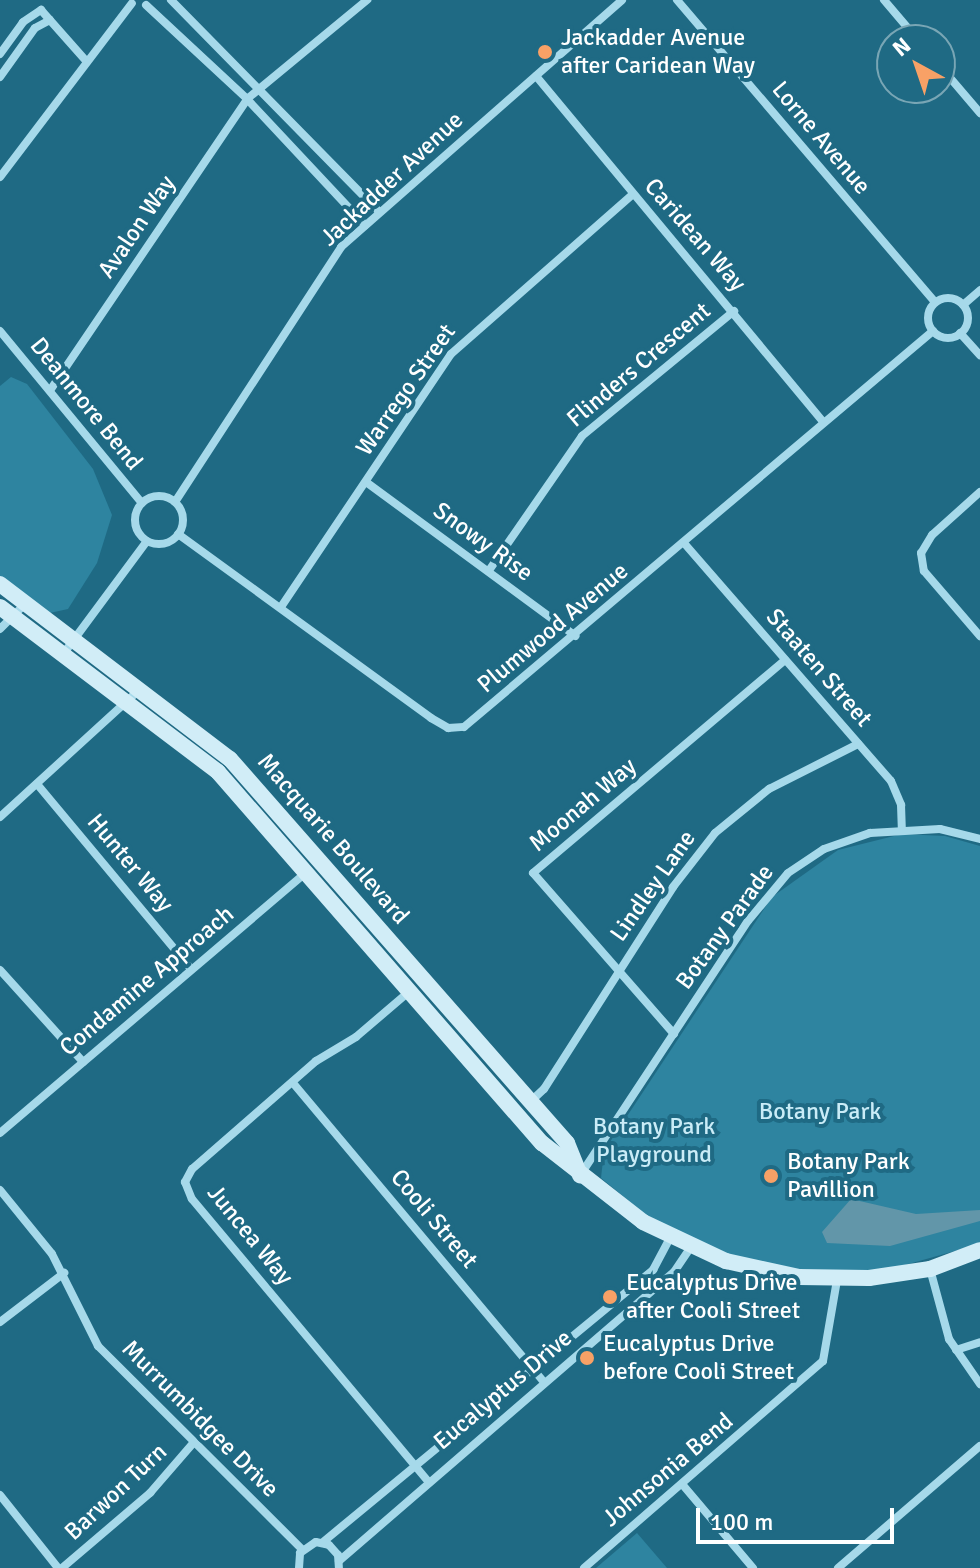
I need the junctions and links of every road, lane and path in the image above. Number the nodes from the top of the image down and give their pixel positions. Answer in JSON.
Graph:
{"nodes":[{"id":1,"x":171,"y":0,"type":"edge"},
{"id":2,"x":367,"y":0,"type":"edge"},
{"id":3,"x":622,"y":0,"type":"edge"},
{"id":4,"x":677,"y":0,"type":"edge"},
{"id":5,"x":884,"y":0,"type":"edge"},
{"id":6,"x":130,"y":2,"type":"edge"},
{"id":7,"x":150,"y":2,"type":"edge"},
{"id":8,"x":50,"y":20,"type":"junction"},
{"id":9,"x":904,"y":24,"type":"edge"},
{"id":10,"x":0,"y":54,"type":"edge"},
{"id":11,"x":87,"y":62,"type":"junction"},
{"id":12,"x":536,"y":76,"type":"junction"},
{"id":13,"x":0,"y":77,"type":"edge"},
{"id":14,"x":956,"y":85,"type":"edge"},
{"id":15,"x":259,"y":91,"type":"junction"},
{"id":16,"x":247,"y":99,"type":"junction"},
{"id":17,"x":980,"y":113,"type":"edge"},
{"id":18,"x":0,"y":177,"type":"edge"},
{"id":19,"x":633,"y":194,"type":"junction"},
{"id":20,"x":379,"y":212,"type":"junction"},
{"id":21,"x":365,"y":225,"type":"junction"},
{"id":22,"x":980,"y":290,"type":"edge"},
{"id":23,"x":935,"y":302,"type":"junction"},
{"id":24,"x":963,"y":305,"type":"junction"},
{"id":25,"x":734,"y":311,"type":"junction"},
{"id":26,"x":0,"y":331,"type":"edge"},
{"id":27,"x":933,"y":331,"type":"junction"},
{"id":28,"x":960,"y":333,"type":"junction"},
{"id":29,"x":980,"y":355,"type":"edge"},
{"id":30,"x":51,"y":389,"type":"junction"},
{"id":31,"x":823,"y":422,"type":"junction"},
{"id":32,"x":366,"y":482,"type":"junction"},
{"id":33,"x":980,"y":492,"type":"edge"},
{"id":34,"x":175,"y":502,"type":"junction"},
{"id":35,"x":142,"y":503,"type":"junction"},
{"id":36,"x":178,"y":534,"type":"junction"},
{"id":37,"x":147,"y":541,"type":"junction"},
{"id":38,"x":684,"y":543,"type":"junction"},
{"id":39,"x":490,"y":569,"type":"junction"},
{"id":40,"x":0,"y":584,"type":"edge"},
{"id":41,"x":281,"y":607,"type":"junction"},
{"id":42,"x":9,"y":615,"type":"edge"},
{"id":43,"x":576,"y":636,"type":"junction"},
{"id":44,"x":980,"y":636,"type":"edge"},
{"id":45,"x":68,"y":647,"type":"junction"},
{"id":46,"x":785,"y":660,"type":"junction"},
{"id":47,"x":139,"y":690,"type":"junction"},
{"id":48,"x":128,"y":704,"type":"junction"},
{"id":49,"x":858,"y":744,"type":"junction"},
{"id":50,"x":37,"y":784,"type":"junction"},
{"id":51,"x":0,"y":817,"type":"edge"},
{"id":52,"x":902,"y":828,"type":"junction"},
{"id":53,"x":980,"y":839,"type":"edge"},
{"id":54,"x":314,"y":865,"type":"junction"},
{"id":55,"x":191,"y":969,"type":"junction"},
{"id":56,"x":0,"y":970,"type":"edge"},
{"id":57,"x":618,"y":972,"type":"junction"},
{"id":58,"x":418,"y":984,"type":"junction"},
{"id":59,"x":674,"y":1034,"type":"junction"},
{"id":60,"x":83,"y":1062,"type":"junction"},
{"id":61,"x":293,"y":1083,"type":"junction"},
{"id":62,"x":529,"y":1102,"type":"junction"},
{"id":63,"x":0,"y":1133,"type":"edge"},
{"id":64,"x":580,"y":1175,"type":"junction"},
{"id":65,"x":0,"y":1190,"type":"edge"},
{"id":66,"x":670,"y":1238,"type":"junction"},
{"id":67,"x":690,"y":1248,"type":"junction"},
{"id":68,"x":980,"y":1250,"type":"edge"},
{"id":69,"x":930,"y":1269,"type":"junction"},
{"id":70,"x":64,"y":1273,"type":"junction"},
{"id":71,"x":837,"y":1280,"type":"junction"},
{"id":72,"x":0,"y":1322,"type":"edge"},
{"id":73,"x":980,"y":1342,"type":"edge"},
{"id":74,"x":956,"y":1350,"type":"junction"},
{"id":75,"x":533,"y":1370,"type":"junction"},
{"id":76,"x":544,"y":1382,"type":"junction"},
{"id":77,"x":980,"y":1384,"type":"edge"},
{"id":78,"x":194,"y":1442,"type":"junction"},
{"id":79,"x":980,"y":1446,"type":"edge"},
{"id":80,"x":417,"y":1467,"type":"junction"},
{"id":81,"x":427,"y":1480,"type":"junction"},
{"id":82,"x":682,"y":1484,"type":"junction"},
{"id":83,"x":0,"y":1495,"type":"edge"},
{"id":84,"x":323,"y":1542,"type":"junction"},
{"id":85,"x":303,"y":1550,"type":"junction"},
{"id":86,"x":297,"y":1565,"type":"edge"},
{"id":87,"x":339,"y":1565,"type":"edge"},
{"id":88,"x":60,"y":1568,"type":"edge"},
{"id":89,"x":584,"y":1568,"type":"edge"},
{"id":90,"x":753,"y":1568,"type":"edge"},
{"id":91,"x":838,"y":1568,"type":"edge"}],
"edges":[{"from":1,"to":15,"type":"street"},
{"from":2,"to":15,"type":"street","name":"Avalon Way"},
{"from":3,"to":12,"type":"street","name":"Jackadder Avenue"},
{"from":4,"to":23,"type":"street","name":"Lorne Avenue"},
{"from":5,"to":9,"type":"street"},
{"from":6,"to":7,"type":"street"},
{"from":6,"to":11,"type":"street"},
{"from":7,"to":16,"type":"street"},
{"from":8,"to":10,"type":"street"},
{"from":8,"to":11,"type":"street"},
{"from":8,"to":13,"type":"street"},
{"from":11,"to":18,"type":"street"},
{"from":12,"to":19,"type":"street","name":"Caridean Way"},
{"from":12,"to":20,"type":"street","name":"Jackadder Avenue"},
{"from":14,"to":17,"type":"street"},
{"from":15,"to":16,"type":"street","name":"Avalon Way"},
{"from":15,"to":20,"type":"street"},
{"from":16,"to":21,"type":"street"},
{"from":16,"to":30,"type":"street","name":"Avalon Way"},
{"from":19,"to":25,"type":"street","name":"Caridean Way"},
{"from":19,"to":32,"type":"street","name":"Warrego Street"},
{"from":20,"to":21,"type":"street","name":"Jackadder Avenue"},
{"from":21,"to":34,"type":"street","name":"Jackadder Avenue"},
{"from":22,"to":24,"type":"street"},
{"from":23,"to":24,"type":"street"},
{"from":23,"to":27,"type":"street"},
{"from":24,"to":28,"type":"street"},
{"from":25,"to":31,"type":"street","name":"Caridean Way"},
{"from":25,"to":39,"type":"street","name":"Flinders Crescent"},
{"from":26,"to":30,"type":"street","name":"Deanmore Bend"},
{"from":27,"to":28,"type":"street"},
{"from":27,"to":31,"type":"street","name":"Plumwood Avenue"},
{"from":28,"to":29,"type":"street"},
{"from":30,"to":35,"type":"street","name":"Deanmore Bend"},
{"from":31,"to":38,"type":"street","name":"Plumwood Avenue"},
{"from":32,"to":39,"type":"street","name":"Snowy Rise"},
{"from":32,"to":41,"type":"street","name":"Warrego Street"},
{"from":33,"to":44,"type":"street"},
{"from":34,"to":35,"type":"street"},
{"from":34,"to":36,"type":"street"},
{"from":35,"to":37,"type":"street"},
{"from":36,"to":37,"type":"street"},
{"from":36,"to":41,"type":"street","name":"Plumwood Avenue"},
{"from":37,"to":45,"type":"street"},
{"from":38,"to":43,"type":"street","name":"Plumwood Avenue"},
{"from":38,"to":46,"type":"street","name":"Staaten Street"},
{"from":39,"to":43,"type":"street","name":"Snowy Rise"},
{"from":40,"to":42,"type":"street","name":"Macquarie Boulevard"},
{"from":41,"to":43,"type":"street","name":"Plumwood Avenue"},
{"from":42,"to":45,"type":"street","name":"Macquarie Boulevard"},
{"from":45,"to":47,"type":"street","name":"Macquarie Boulevard"},
{"from":45,"to":48,"type":"street","name":"Macquarie Boulevard"},
{"from":46,"to":49,"type":"street","name":"Staaten Street"},
{"from":46,"to":57,"type":"street","name":"Moonah Way"},
{"from":47,"to":48,"type":"street"},
{"from":47,"to":54,"type":"street","name":"Macquarie Boulevard"},
{"from":48,"to":50,"type":"street"},
{"from":48,"to":54,"type":"street","name":"Macquarie Boulevard"},
{"from":49,"to":52,"type":"street","name":"Staaten Street"},
{"from":49,"to":57,"type":"street","name":"Lindley Lane"},
{"from":50,"to":51,"type":"street"},
{"from":50,"to":55,"type":"street","name":"Hunter Way"},
{"from":52,"to":53,"type":"street","name":"Botany Parade"},
{"from":52,"to":59,"type":"street","name":"Botany Parade"},
{"from":54,"to":55,"type":"street","name":"Condamine Approach"},
{"from":54,"to":58,"type":"street","name":"Macquarie Boulevard"},
{"from":55,"to":60,"type":"street","name":"Condamine Approach"},
{"from":56,"to":60,"type":"street"},
{"from":57,"to":59,"type":"street","name":"Moonah Way"},
{"from":57,"to":62,"type":"street","name":"Lindley Lane"},
{"from":58,"to":61,"type":"street","name":"Juncea Way"},
{"from":58,"to":62,"type":"street","name":"Macquarie Boulevard"},
{"from":58,"to":64,"type":"street","name":"Macquarie Boulevard"},
{"from":59,"to":64,"type":"street","name":"Botany Parade"},
{"from":60,"to":63,"type":"street","name":"Condamine Approach"},
{"from":61,"to":75,"type":"street","name":"Cooli Street"},
{"from":61,"to":80,"type":"street","name":"Juncea Way"},
{"from":62,"to":64,"type":"street","name":"Macquarie Boulevard"},
{"from":64,"to":66,"type":"street","name":"Macquarie Boulevard"},
{"from":65,"to":70,"type":"street","name":"Murrumbidgee Drive"},
{"from":66,"to":67,"type":"street","name":"Macquarie Boulevard"},
{"from":66,"to":75,"type":"street","name":"Eucalyptus Drive"},
{"from":67,"to":71,"type":"street","name":"Macquarie Boulevard"},
{"from":67,"to":76,"type":"street","name":"Eucalyptus Drive"},
{"from":68,"to":69,"type":"street","name":"Macquarie Boulevard"},
{"from":69,"to":71,"type":"street","name":"Macquarie Boulevard"},
{"from":69,"to":74,"type":"street"},
{"from":70,"to":72,"type":"street"},
{"from":70,"to":78,"type":"street","name":"Murrumbidgee Drive"},
{"from":71,"to":82,"type":"street","name":"Johnsonia Bend"},
{"from":73,"to":74,"type":"street"},
{"from":74,"to":77,"type":"street"},
{"from":75,"to":76,"type":"street","name":"Cooli Street"},
{"from":75,"to":80,"type":"street","name":"Eucalyptus Drive"},
{"from":76,"to":81,"type":"street","name":"Eucalyptus Drive"},
{"from":78,"to":85,"type":"street","name":"Murrumbidgee Drive"},
{"from":78,"to":88,"type":"street","name":"Barwon Turn"},
{"from":79,"to":91,"type":"street"},
{"from":80,"to":81,"type":"street","name":"Juncea Way"},
{"from":80,"to":84,"type":"street","name":"Eucalyptus Drive"},
{"from":81,"to":87,"type":"street","name":"Eucalyptus Drive"},
{"from":82,"to":89,"type":"street","name":"Johnsonia Bend"},
{"from":82,"to":90,"type":"street"},
{"from":83,"to":88,"type":"street"},
{"from":84,"to":85,"type":"street","name":"Eucalyptus Drive"},
{"from":84,"to":87,"type":"street"},
{"from":85,"to":86,"type":"street"}]}
